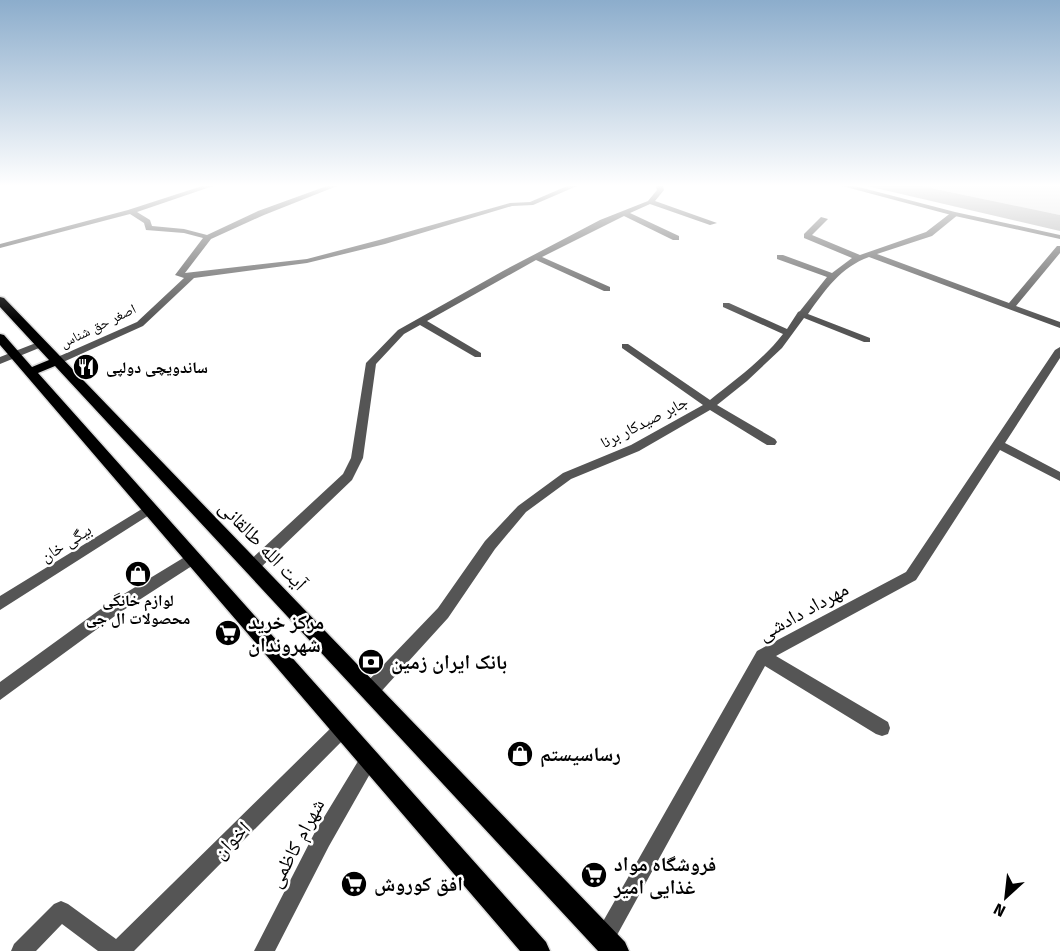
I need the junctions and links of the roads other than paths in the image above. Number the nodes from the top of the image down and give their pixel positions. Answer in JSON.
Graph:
{"nodes":[{"id":1,"x":60,"y":230,"type":"edge"},
{"id":2,"x":177,"y":230,"type":"edge"},
{"id":3,"x":223,"y":230,"type":"edge"},
{"id":4,"x":422,"y":230,"type":"edge"},
{"id":5,"x":591,"y":230,"type":"edge"},
{"id":6,"x":660,"y":230,"type":"edge"},
{"id":7,"x":813,"y":230,"type":"edge"},
{"id":8,"x":933,"y":230,"type":"edge"},
{"id":9,"x":1030,"y":230,"type":"edge"},
{"id":10,"x":208,"y":237,"type":"junction"},
{"id":11,"x":1060,"y":237,"type":"edge"},
{"id":12,"x":676,"y":238,"type":"dead end"},
{"id":13,"x":0,"y":246,"type":"edge"},
{"id":14,"x":1060,"y":248,"type":"edge"},
{"id":15,"x":780,"y":256,"type":"dead end"},
{"id":16,"x":866,"y":257,"type":"junction"},
{"id":17,"x":537,"y":258,"type":"junction"},
{"id":18,"x":191,"y":276,"type":"junction"},
{"id":19,"x":833,"y":276,"type":"junction"},
{"id":20,"x":607,"y":289,"type":"dead end"},
{"id":21,"x":0,"y":300,"type":"edge"},
{"id":22,"x":726,"y":305,"type":"dead end"},
{"id":23,"x":1011,"y":306,"type":"junction"},
{"id":24,"x":801,"y":314,"type":"junction"},
{"id":25,"x":420,"y":321,"type":"junction"},
{"id":26,"x":1060,"y":325,"type":"edge"},
{"id":27,"x":788,"y":333,"type":"junction"},
{"id":28,"x":0,"y":338,"type":"edge"},
{"id":29,"x":867,"y":340,"type":"dead end"},
{"id":30,"x":41,"y":344,"type":"junction"},
{"id":31,"x":625,"y":346,"type":"dead end"},
{"id":32,"x":1060,"y":350,"type":"edge"},
{"id":33,"x":478,"y":355,"type":"dead end"},
{"id":34,"x":7,"y":358,"type":"edge"},
{"id":35,"x":57,"y":361,"type":"junction"},
{"id":36,"x":30,"y":372,"type":"junction"},
{"id":37,"x":710,"y":405,"type":"junction"},
{"id":38,"x":771,"y":442,"type":"dead end"},
{"id":39,"x":998,"y":444,"type":"junction"},
{"id":40,"x":1060,"y":477,"type":"edge"},
{"id":41,"x":150,"y":510,"type":"junction"},
{"id":42,"x":193,"y":558,"type":"junction"},
{"id":43,"x":252,"y":567,"type":"junction"},
{"id":44,"x":0,"y":604,"type":"edge"},
{"id":45,"x":762,"y":657,"type":"junction"},
{"id":46,"x":371,"y":690,"type":"junction"},
{"id":47,"x":0,"y":692,"type":"edge"},
{"id":48,"x":343,"y":728,"type":"junction"},
{"id":49,"x":882,"y":728,"type":"dead end"},
{"id":50,"x":369,"y":759,"type":"junction"},
{"id":51,"x":610,"y":945,"type":"edge"},
{"id":52,"x":21,"y":951,"type":"edge"},
{"id":53,"x":117,"y":951,"type":"edge"},
{"id":54,"x":264,"y":951,"type":"edge"},
{"id":55,"x":537,"y":951,"type":"edge"}],
"edges":[{"from":1,"to":13,"type":"street"},
{"from":2,"to":10,"type":"street"},
{"from":3,"to":10,"type":"street"},
{"from":4,"to":18,"type":"street"},
{"from":5,"to":17,"type":"street"},
{"from":6,"to":12,"type":"street"},
{"from":7,"to":16,"type":"street"},
{"from":8,"to":16,"type":"street","name":"جابر صیدکار برنا"},
{"from":9,"to":11,"type":"street"},
{"from":10,"to":18,"type":"street"},
{"from":14,"to":23,"type":"street"},
{"from":15,"to":19,"type":"street"},
{"from":16,"to":19,"type":"street","name":"جابر صیدکار برنا"},
{"from":16,"to":23,"type":"street"},
{"from":17,"to":20,"type":"street"},
{"from":17,"to":25,"type":"street"},
{"from":18,"to":35,"type":"street","name":"اصغر حق شناس"},
{"from":19,"to":24,"type":"street","name":"جابر صیدکار برنا"},
{"from":21,"to":30,"type":"main road","name":"آیت الله طالقانی"},
{"from":22,"to":27,"type":"street"},
{"from":23,"to":26,"type":"street"},
{"from":24,"to":27,"type":"street","name":"جابر صیدکار برنا"},
{"from":24,"to":29,"type":"street"},
{"from":25,"to":33,"type":"street"},
{"from":25,"to":43,"type":"street"},
{"from":27,"to":37,"type":"street","name":"جابر صیدکار برنا"},
{"from":28,"to":34,"type":"main road"},
{"from":30,"to":34,"type":"street"},
{"from":30,"to":35,"type":"main road","name":"آیت الله طالقانی"},
{"from":31,"to":37,"type":"street"},
{"from":32,"to":39,"type":"street","name":"مهرداد دادشی"},
{"from":34,"to":36,"type":"main road"},
{"from":35,"to":36,"type":"main road"},
{"from":35,"to":43,"type":"main road","name":"آیت الله طالقانی"},
{"from":36,"to":41,"type":"main road"},
{"from":37,"to":38,"type":"street"},
{"from":37,"to":46,"type":"street","name":"جابر صیدکار برنا"},
{"from":39,"to":40,"type":"street"},
{"from":39,"to":45,"type":"street","name":"مهرداد دادشی"},
{"from":41,"to":42,"type":"main road"},
{"from":41,"to":44,"type":"street","name":"بیگی خان"},
{"from":42,"to":47,"type":"street"},
{"from":42,"to":48,"type":"main road"},
{"from":43,"to":46,"type":"main road","name":"آیت الله طالقانی"},
{"from":45,"to":49,"type":"street"},
{"from":45,"to":51,"type":"street","name":"مهرداد دادشی"},
{"from":46,"to":51,"type":"main road","name":"آیت الله طالقانی"},
{"from":48,"to":50,"type":"main road"},
{"from":48,"to":53,"type":"street","name":"اخوان"},
{"from":50,"to":54,"type":"street","name":"شهرام کاظمی"},
{"from":50,"to":55,"type":"main road"},
{"from":52,"to":53,"type":"street","name":"اخوان"}]}
